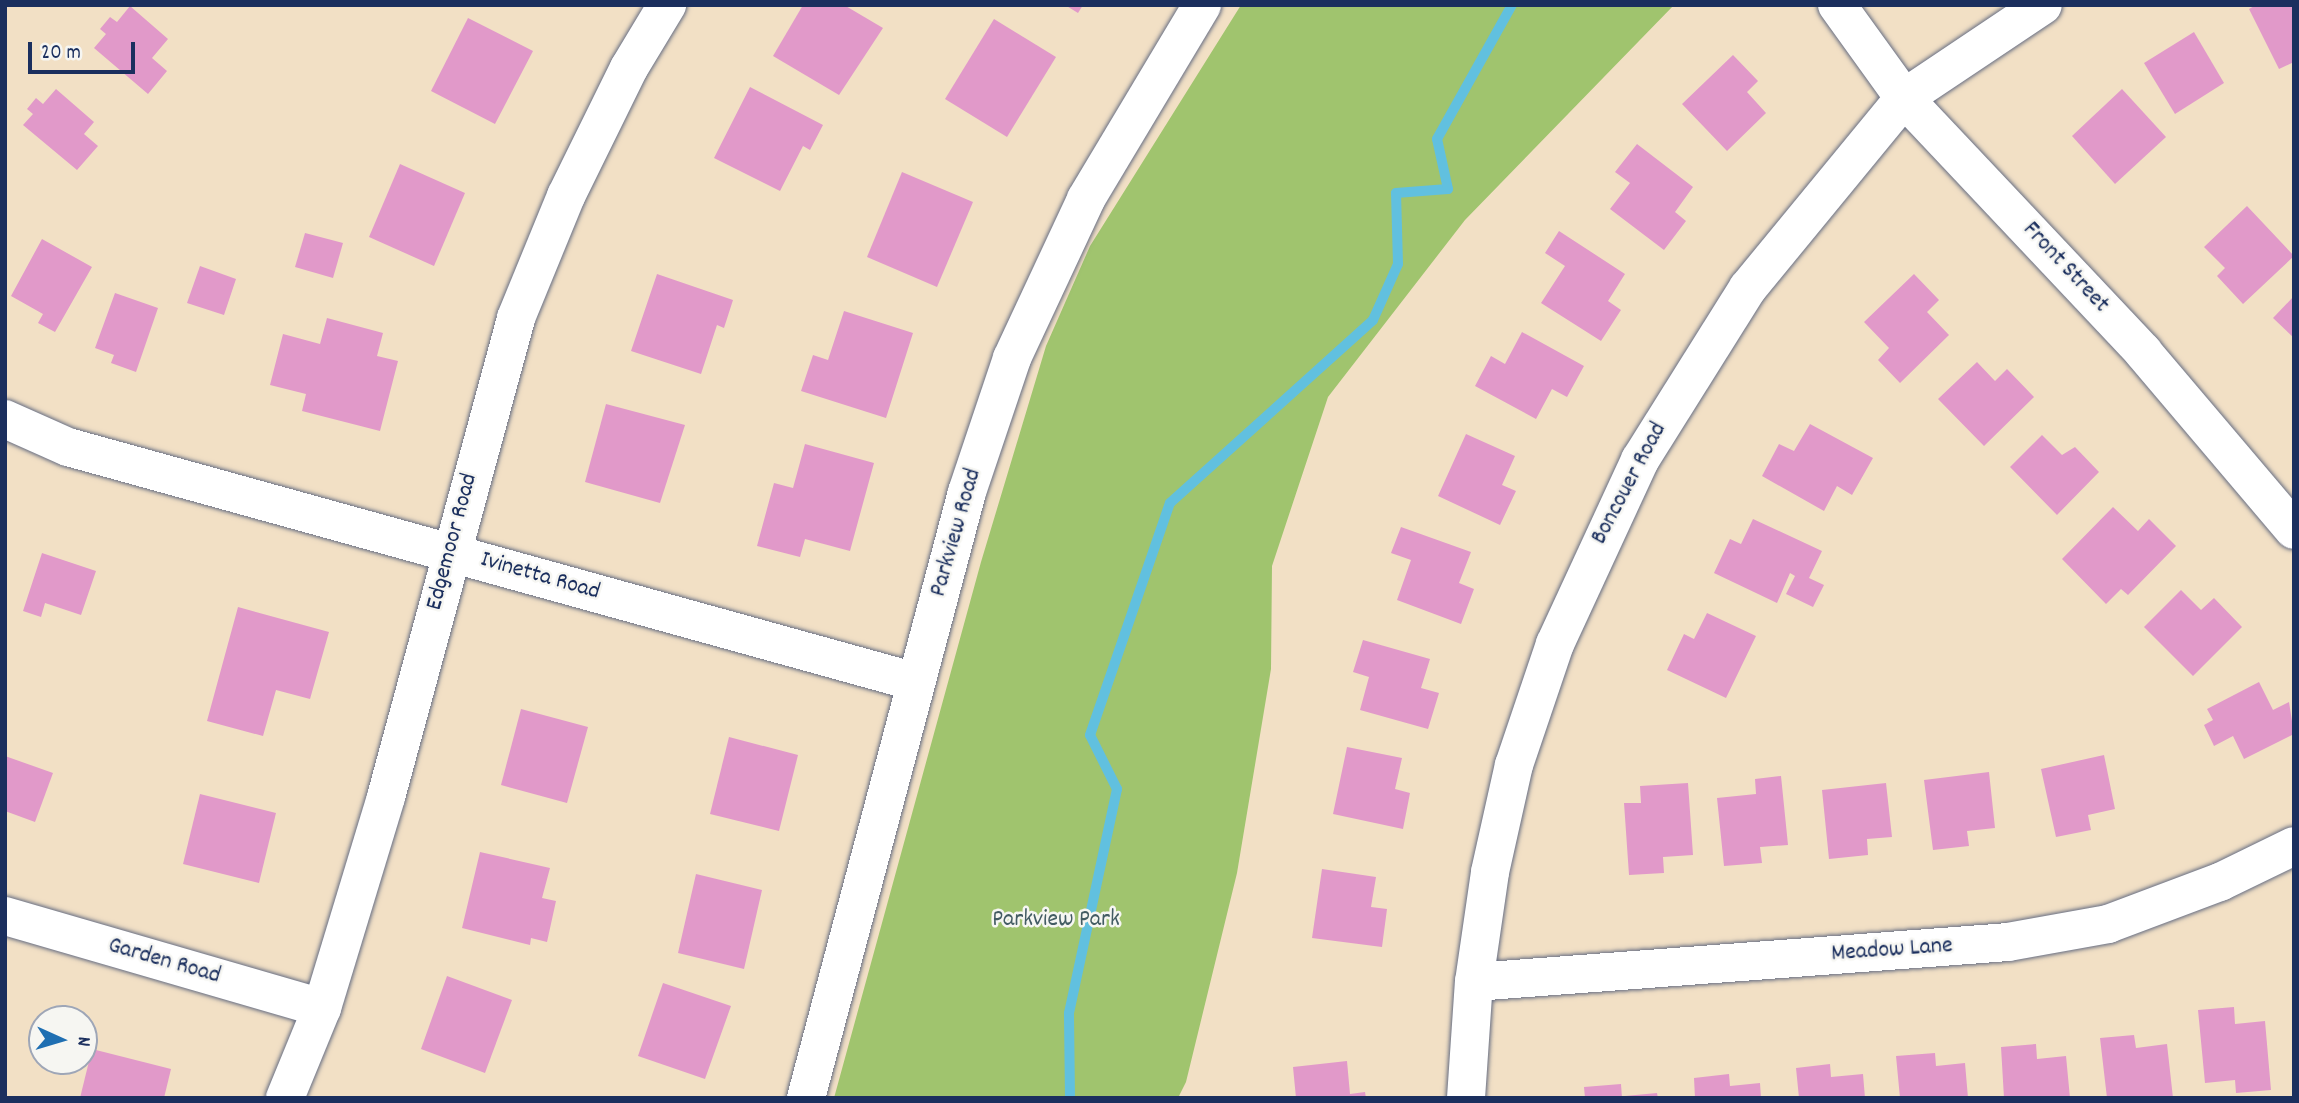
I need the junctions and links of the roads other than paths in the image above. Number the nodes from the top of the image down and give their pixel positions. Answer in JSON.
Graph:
{"nodes":[{"id":1,"x":667,"y":5,"type":"edge"},
{"id":2,"x":1202,"y":5,"type":"edge"},
{"id":3,"x":1837,"y":5,"type":"edge"},
{"id":4,"x":2043,"y":5,"type":"edge"},
{"id":5,"x":1904,"y":98,"type":"junction"},
{"id":6,"x":5,"y":419,"type":"edge"},
{"id":7,"x":2294,"y":530,"type":"edge"},
{"id":8,"x":450,"y":551,"type":"junction"},
{"id":9,"x":916,"y":682,"type":"junction"},
{"id":10,"x":2294,"y":846,"type":"edge"},
{"id":11,"x":5,"y":916,"type":"edge"},
{"id":12,"x":1474,"y":982,"type":"junction"},
{"id":13,"x":322,"y":1009,"type":"junction"},
{"id":14,"x":285,"y":1098,"type":"edge"},
{"id":15,"x":806,"y":1098,"type":"edge"},
{"id":16,"x":1466,"y":1098,"type":"edge"}],
"edges":[{"from":1,"to":8,"type":"street","name":"Edgemoor Road"},
{"from":2,"to":9,"type":"street","name":"Parkview Road"},
{"from":3,"to":5,"type":"street","name":"Front Street"},
{"from":4,"to":5,"type":"street","name":"Boncouer Road"},
{"from":5,"to":7,"type":"street","name":"Front Street"},
{"from":5,"to":12,"type":"street","name":"Boncouer Road"},
{"from":6,"to":8,"type":"street","name":"Ivinetta Road"},
{"from":8,"to":9,"type":"street","name":"Ivinetta Road"},
{"from":8,"to":13,"type":"street","name":"Edgemoor Road"},
{"from":9,"to":15,"type":"street","name":"Parkview Road"},
{"from":10,"to":12,"type":"street","name":"Meadow Lane"},
{"from":11,"to":13,"type":"street","name":"Garden Road"},
{"from":12,"to":16,"type":"street","name":"Boncouer Road"},
{"from":13,"to":14,"type":"street","name":"Edgemoor Road"}]}
